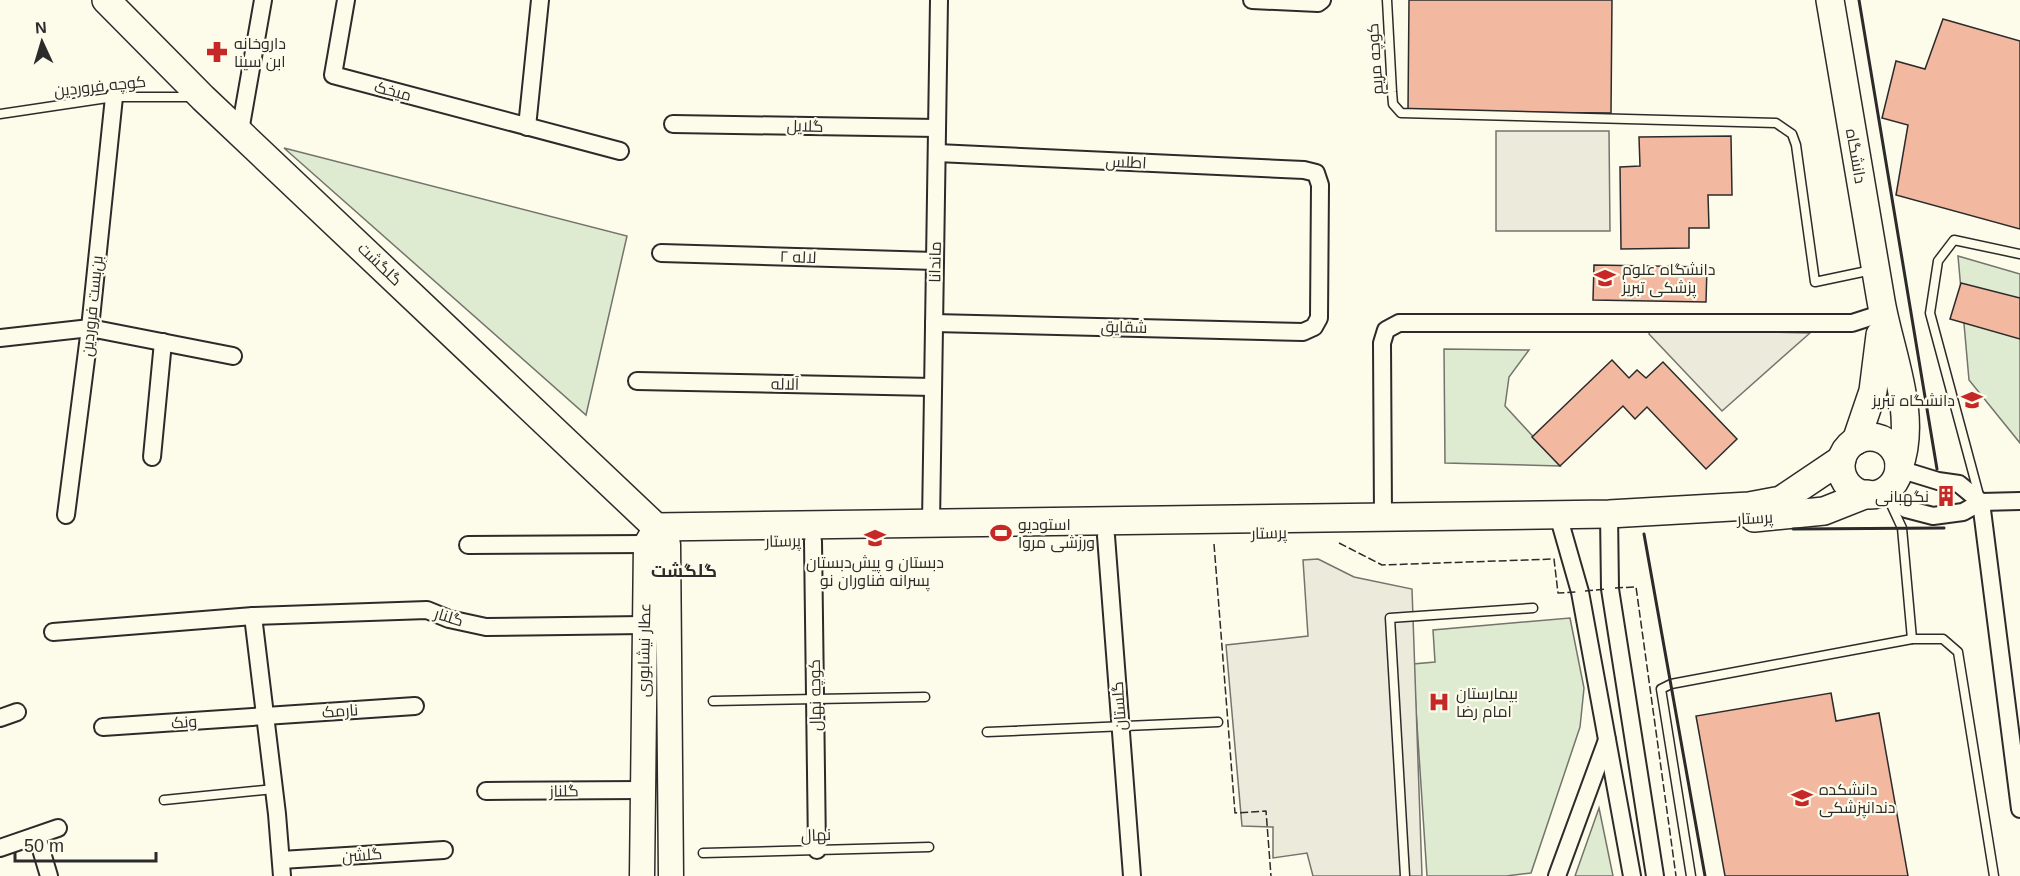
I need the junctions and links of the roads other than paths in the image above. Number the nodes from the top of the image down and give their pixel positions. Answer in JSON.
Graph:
{"nodes":[{"id":1,"x":106,"y":0,"type":"edge"},
{"id":2,"x":263,"y":0,"type":"edge"},
{"id":3,"x":346,"y":0,"type":"edge"},
{"id":4,"x":540,"y":0,"type":"edge"},
{"id":5,"x":939,"y":0,"type":"edge"},
{"id":6,"x":1251,"y":0,"type":"edge"},
{"id":7,"x":1322,"y":0,"type":"edge"},
{"id":8,"x":1387,"y":0,"type":"edge"},
{"id":9,"x":1830,"y":0,"type":"edge"},
{"id":10,"x":114,"y":97,"type":"junction"},
{"id":11,"x":203,"y":98,"type":"junction"},
{"id":12,"x":0,"y":114,"type":"edge"},
{"id":13,"x":673,"y":124,"type":"dead end"},
{"id":14,"x":527,"y":126,"type":"junction"},
{"id":15,"x":937,"y":128,"type":"junction"},
{"id":16,"x":240,"y":131,"type":"junction"},
{"id":17,"x":620,"y":151,"type":"dead end"},
{"id":18,"x":937,"y":153,"type":"junction"},
{"id":19,"x":661,"y":253,"type":"dead end"},
{"id":20,"x":2020,"y":254,"type":"edge"},
{"id":21,"x":935,"y":261,"type":"junction"},
{"id":22,"x":1875,"y":269,"type":"junction"},
{"id":23,"x":1883,"y":313,"type":"junction"},
{"id":24,"x":934,"y":323,"type":"junction"},
{"id":25,"x":1314,"y":327,"type":"joint"},
{"id":26,"x":90,"y":328,"type":"junction"},
{"id":27,"x":0,"y":338,"type":"edge"},
{"id":28,"x":163,"y":342,"type":"junction"},
{"id":29,"x":233,"y":356,"type":"dead end"},
{"id":30,"x":637,"y":381,"type":"dead end"},
{"id":31,"x":933,"y":387,"type":"junction"},
{"id":32,"x":1849,"y":450,"type":"junction"},
{"id":33,"x":152,"y":457,"type":"dead end"},
{"id":34,"x":1887,"y":482,"type":"junction"},
{"id":35,"x":1981,"y":501,"type":"junction"},
{"id":36,"x":2020,"y":501,"type":"edge"},
{"id":37,"x":66,"y":515,"type":"dead end"},
{"id":38,"x":1383,"y":516,"type":"junction"},
{"id":39,"x":1609,"y":520,"type":"junction"},
{"id":40,"x":1559,"y":521,"type":"junction"},
{"id":41,"x":930,"y":523,"type":"junction"},
{"id":42,"x":1106,"y":536,"type":"junction"},
{"id":43,"x":657,"y":538,"type":"junction"},
{"id":44,"x":813,"y":541,"type":"junction"},
{"id":45,"x":468,"y":545,"type":"dead end"},
{"id":46,"x":1533,"y":608,"type":"dead end"},
{"id":47,"x":253,"y":616,"type":"junction"},
{"id":48,"x":644,"y":625,"type":"junction"},
{"id":49,"x":53,"y":632,"type":"dead end"},
{"id":50,"x":1912,"y":639,"type":"junction"},
{"id":51,"x":925,"y":697,"type":"dead end"},
{"id":52,"x":815,"y":698,"type":"junction"},
{"id":53,"x":713,"y":701,"type":"dead end"},
{"id":54,"x":415,"y":706,"type":"dead end"},
{"id":55,"x":17,"y":712,"type":"dead end"},
{"id":56,"x":265,"y":716,"type":"junction"},
{"id":57,"x":0,"y":718,"type":"edge"},
{"id":58,"x":1218,"y":722,"type":"dead end"},
{"id":59,"x":1120,"y":726,"type":"junction"},
{"id":60,"x":103,"y":727,"type":"dead end"},
{"id":61,"x":987,"y":732,"type":"dead end"},
{"id":62,"x":1631,"y":735,"type":"junction"},
{"id":63,"x":1608,"y":739,"type":"junction"},
{"id":64,"x":274,"y":789,"type":"junction"},
{"id":65,"x":642,"y":790,"type":"junction"},
{"id":66,"x":486,"y":791,"type":"dead end"},
{"id":67,"x":164,"y":800,"type":"dead end"},
{"id":68,"x":2020,"y":809,"type":"edge"},
{"id":69,"x":58,"y":828,"type":"dead end"},
{"id":70,"x":37,"y":836,"type":"junction"},
{"id":71,"x":929,"y":847,"type":"dead end"},
{"id":72,"x":0,"y":848,"type":"edge"},
{"id":73,"x":444,"y":850,"type":"dead end"},
{"id":74,"x":817,"y":850,"type":"junction"},
{"id":75,"x":703,"y":853,"type":"dead end"},
{"id":76,"x":281,"y":868,"type":"edge"},
{"id":77,"x":49,"y":876,"type":"edge"},
{"id":78,"x":642,"y":876,"type":"edge"},
{"id":79,"x":671,"y":876,"type":"edge"},
{"id":80,"x":1132,"y":876,"type":"edge"},
{"id":81,"x":1405,"y":876,"type":"edge"},
{"id":82,"x":1557,"y":876,"type":"edge"},
{"id":83,"x":1632,"y":876,"type":"edge"},
{"id":84,"x":1655,"y":876,"type":"edge"},
{"id":85,"x":1691,"y":876,"type":"edge"},
{"id":86,"x":1994,"y":876,"type":"edge"}],
"edges":[{"from":1,"to":11,"type":"main road","name":"گلگشت"},
{"from":2,"to":16,"type":"street"},
{"from":3,"to":14,"type":"street","name":"میخک"},
{"from":4,"to":14,"type":"street"},
{"from":5,"to":15,"type":"street","name":"ماندانا"},
{"from":6,"to":7,"type":"street"},
{"from":8,"to":22,"type":"lane","name":"کوچه مریم"},
{"from":9,"to":22,"type":"main road","name":"دانشگاه"},
{"from":10,"to":11,"type":"lane","name":"کوچه فروردین"},
{"from":10,"to":12,"type":"lane","name":"کوچه فروردین"},
{"from":10,"to":26,"type":"street","name":"بن‌بست فروردین"},
{"from":11,"to":16,"type":"main road","name":"گلگشت"},
{"from":13,"to":15,"type":"street","name":"گلایل"},
{"from":14,"to":17,"type":"street","name":"میخک"},
{"from":15,"to":18,"type":"street","name":"ماندانا"},
{"from":16,"to":43,"type":"main road","name":"گلگشت"},
{"from":18,"to":21,"type":"street","name":"ماندانا"},
{"from":18,"to":25,"type":"street","name":"اطلس"},
{"from":19,"to":21,"type":"street","name":"لاله ۲"},
{"from":20,"to":35,"type":"lane"},
{"from":21,"to":24,"type":"street","name":"ماندانا"},
{"from":22,"to":23,"type":"main road","name":"دانشگاه"},
{"from":23,"to":32,"type":"main road","name":"دانشگاه"},
{"from":23,"to":34,"type":"main road","name":"دانشگاه"},
{"from":23,"to":38,"type":"street"},
{"from":24,"to":25,"type":"street","name":"شقایق"},
{"from":24,"to":31,"type":"street","name":"ماندانا"},
{"from":26,"to":27,"type":"street"},
{"from":26,"to":28,"type":"street"},
{"from":26,"to":37,"type":"street","name":"بن‌بست فروردین"},
{"from":28,"to":29,"type":"street"},
{"from":28,"to":33,"type":"street"},
{"from":30,"to":31,"type":"street","name":"آلاله"},
{"from":31,"to":41,"type":"street","name":"ماندانا"},
{"from":32,"to":34,"type":"main road"},
{"from":32,"to":34,"type":"main road"},
{"from":32,"to":39,"type":"main road","name":"پرستار"},
{"from":34,"to":35,"type":"street"},
{"from":34,"to":35,"type":"street"},
{"from":34,"to":39,"type":"main road","name":"پرستار"},
{"from":34,"to":50,"type":"lane"},
{"from":35,"to":36,"type":"street"},
{"from":35,"to":68,"type":"street"},
{"from":38,"to":40,"type":"main road","name":"پرستار"},
{"from":38,"to":41,"type":"main road","name":"پرستار"},
{"from":39,"to":40,"type":"main road","name":"پرستار"},
{"from":39,"to":62,"type":"street"},
{"from":40,"to":42,"type":"main road","name":"پرستار"},
{"from":40,"to":63,"type":"street"},
{"from":41,"to":43,"type":"main road","name":"پرستار"},
{"from":42,"to":44,"type":"main road","name":"پرستار"},
{"from":42,"to":59,"type":"street","name":"گلستان"},
{"from":43,"to":44,"type":"main road","name":"پرستار"},
{"from":43,"to":45,"type":"street"},
{"from":43,"to":48,"type":"main road","name":"عطار نیشابوری"},
{"from":43,"to":79,"type":"main road","name":"عطار نیشابوری"},
{"from":44,"to":52,"type":"street","name":"کوچه نهال"},
{"from":46,"to":81,"type":"lane"},
{"from":47,"to":48,"type":"street","name":"گلنار"},
{"from":47,"to":49,"type":"street","name":"گلنار"},
{"from":47,"to":56,"type":"street"},
{"from":48,"to":65,"type":"main road","name":"عطار نیشابوری"},
{"from":50,"to":85,"type":"lane"},
{"from":50,"to":86,"type":"lane"},
{"from":51,"to":52,"type":"lane"},
{"from":52,"to":53,"type":"lane"},
{"from":52,"to":74,"type":"street","name":"کوچه نهال"},
{"from":54,"to":56,"type":"street","name":"نارمک"},
{"from":55,"to":57,"type":"street"},
{"from":56,"to":60,"type":"street","name":"ونک"},
{"from":56,"to":64,"type":"street"},
{"from":58,"to":59,"type":"lane"},
{"from":59,"to":61,"type":"lane"},
{"from":59,"to":80,"type":"street","name":"گلستان"},
{"from":62,"to":63,"type":"street"},
{"from":62,"to":84,"type":"street"},
{"from":63,"to":82,"type":"street"},
{"from":63,"to":83,"type":"street"},
{"from":64,"to":67,"type":"lane"},
{"from":64,"to":76,"type":"street"},
{"from":65,"to":66,"type":"street","name":"گلناز"},
{"from":65,"to":78,"type":"main road","name":"عطار نیشابوری"},
{"from":69,"to":70,"type":"street"},
{"from":70,"to":72,"type":"street"},
{"from":70,"to":77,"type":"street"},
{"from":71,"to":74,"type":"lane","name":"نهال"},
{"from":73,"to":76,"type":"street","name":"گلشن"},
{"from":74,"to":75,"type":"lane","name":"نهال"}]}
